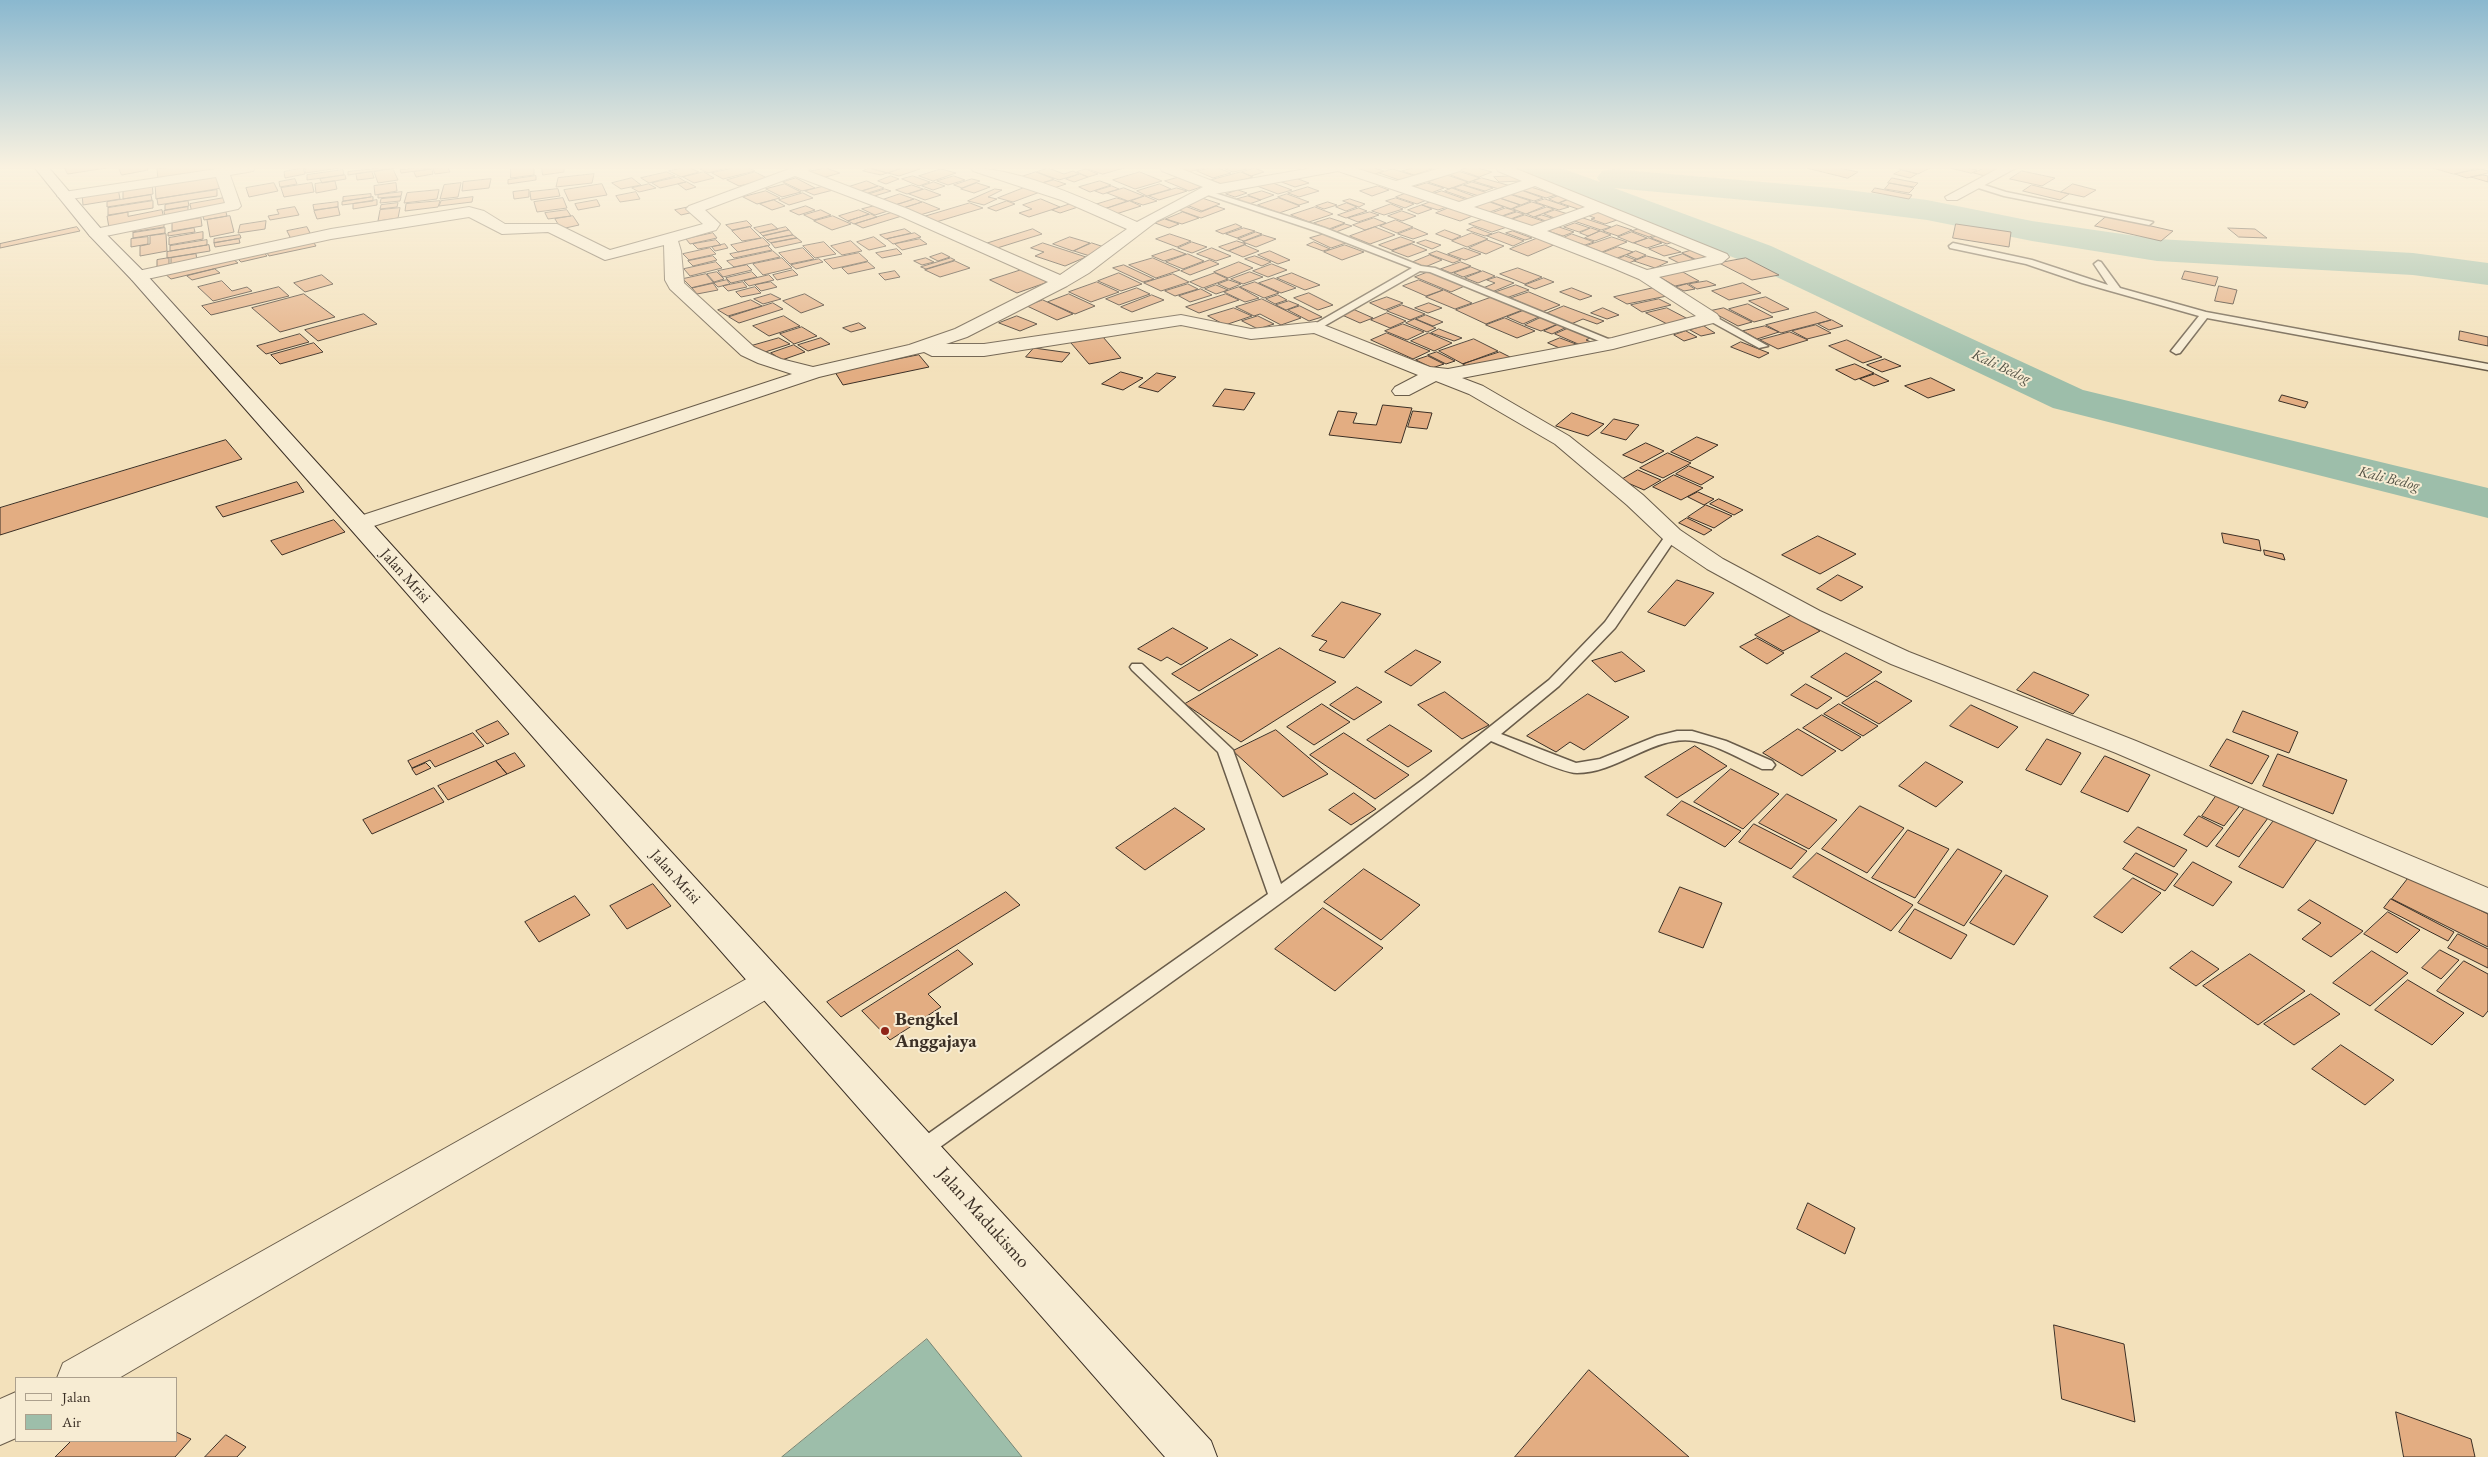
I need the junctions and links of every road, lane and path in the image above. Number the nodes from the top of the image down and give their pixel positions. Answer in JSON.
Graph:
{"nodes":[{"id":1,"x":100,"y":236,"type":"edge"},
{"id":2,"x":322,"y":236,"type":"edge"},
{"id":3,"x":569,"y":236,"type":"edge"},
{"id":4,"x":681,"y":236,"type":"edge"},
{"id":5,"x":957,"y":236,"type":"edge"},
{"id":6,"x":1129,"y":236,"type":"edge"},
{"id":7,"x":1337,"y":236,"type":"edge"},
{"id":8,"x":1545,"y":236,"type":"edge"},
{"id":9,"x":1670,"y":236,"type":"edge"},
{"id":10,"x":669,"y":240,"type":"junction"},
{"id":11,"x":1953,"y":246,"type":"dead end"},
{"id":12,"x":2098,"y":264,"type":"dead end"},
{"id":13,"x":1419,"y":268,"type":"junction"},
{"id":14,"x":1645,"y":275,"type":"junction"},
{"id":15,"x":138,"y":276,"type":"junction"},
{"id":16,"x":1061,"y":282,"type":"junction"},
{"id":17,"x":2117,"y":290,"type":"junction"},
{"id":18,"x":2206,"y":315,"type":"junction"},
{"id":19,"x":1711,"y":318,"type":"junction"},
{"id":20,"x":1316,"y":327,"type":"junction"},
{"id":21,"x":1613,"y":343,"type":"junction"},
{"id":22,"x":1762,"y":346,"type":"dead end"},
{"id":23,"x":915,"y":350,"type":"junction"},
{"id":24,"x":2176,"y":351,"type":"dead end"},
{"id":25,"x":2488,"y":367,"type":"edge"},
{"id":26,"x":814,"y":373,"type":"junction"},
{"id":27,"x":1434,"y":374,"type":"junction"},
{"id":28,"x":1402,"y":391,"type":"dead end"},
{"id":29,"x":359,"y":524,"type":"junction"},
{"id":30,"x":1672,"y":535,"type":"junction"},
{"id":31,"x":1137,"y":667,"type":"dead end"},
{"id":32,"x":1490,"y":735,"type":"junction"},
{"id":33,"x":1768,"y":764,"type":"dead end"},
{"id":34,"x":1276,"y":896,"type":"junction"},
{"id":35,"x":2488,"y":901,"type":"edge"},
{"id":36,"x":769,"y":982,"type":"junction"},
{"id":37,"x":922,"y":1149,"type":"junction"},
{"id":38,"x":80,"y":1377,"type":"edge"},
{"id":39,"x":15,"y":1415,"type":"edge"},
{"id":40,"x":0,"y":1423,"type":"edge"},
{"id":41,"x":1195,"y":1457,"type":"edge"}],
"edges":[{"from":1,"to":15,"type":"street","name":"Jalan Mrisi"},
{"from":2,"to":15,"type":"street"},
{"from":3,"to":10,"type":"street"},
{"from":4,"to":10,"type":"street"},
{"from":5,"to":16,"type":"street"},
{"from":6,"to":16,"type":"street"},
{"from":7,"to":13,"type":"lane"},
{"from":8,"to":14,"type":"street"},
{"from":9,"to":14,"type":"street"},
{"from":10,"to":26,"type":"street"},
{"from":11,"to":17,"type":"lane"},
{"from":12,"to":17,"type":"lane"},
{"from":13,"to":20,"type":"lane"},
{"from":13,"to":21,"type":"lane"},
{"from":14,"to":19,"type":"street"},
{"from":15,"to":29,"type":"street","name":"Jalan Mrisi"},
{"from":16,"to":23,"type":"street"},
{"from":17,"to":18,"type":"lane"},
{"from":18,"to":24,"type":"lane"},
{"from":18,"to":25,"type":"lane"},
{"from":19,"to":21,"type":"street"},
{"from":19,"to":22,"type":"lane"},
{"from":20,"to":23,"type":"street"},
{"from":20,"to":27,"type":"street"},
{"from":21,"to":27,"type":"street"},
{"from":23,"to":26,"type":"street"},
{"from":26,"to":29,"type":"street"},
{"from":27,"to":28,"type":"street"},
{"from":27,"to":30,"type":"street"},
{"from":29,"to":36,"type":"street","name":"Jalan Mrisi"},
{"from":30,"to":32,"type":"lane"},
{"from":30,"to":35,"type":"street"},
{"from":31,"to":34,"type":"lane"},
{"from":32,"to":33,"type":"lane"},
{"from":32,"to":34,"type":"lane"},
{"from":34,"to":37,"type":"lane"},
{"from":36,"to":37,"type":"street","name":"Jalan Madukismo"},
{"from":36,"to":38,"type":"street"},
{"from":37,"to":41,"type":"street","name":"Jalan Madukismo"},
{"from":39,"to":40,"type":"street"}]}
